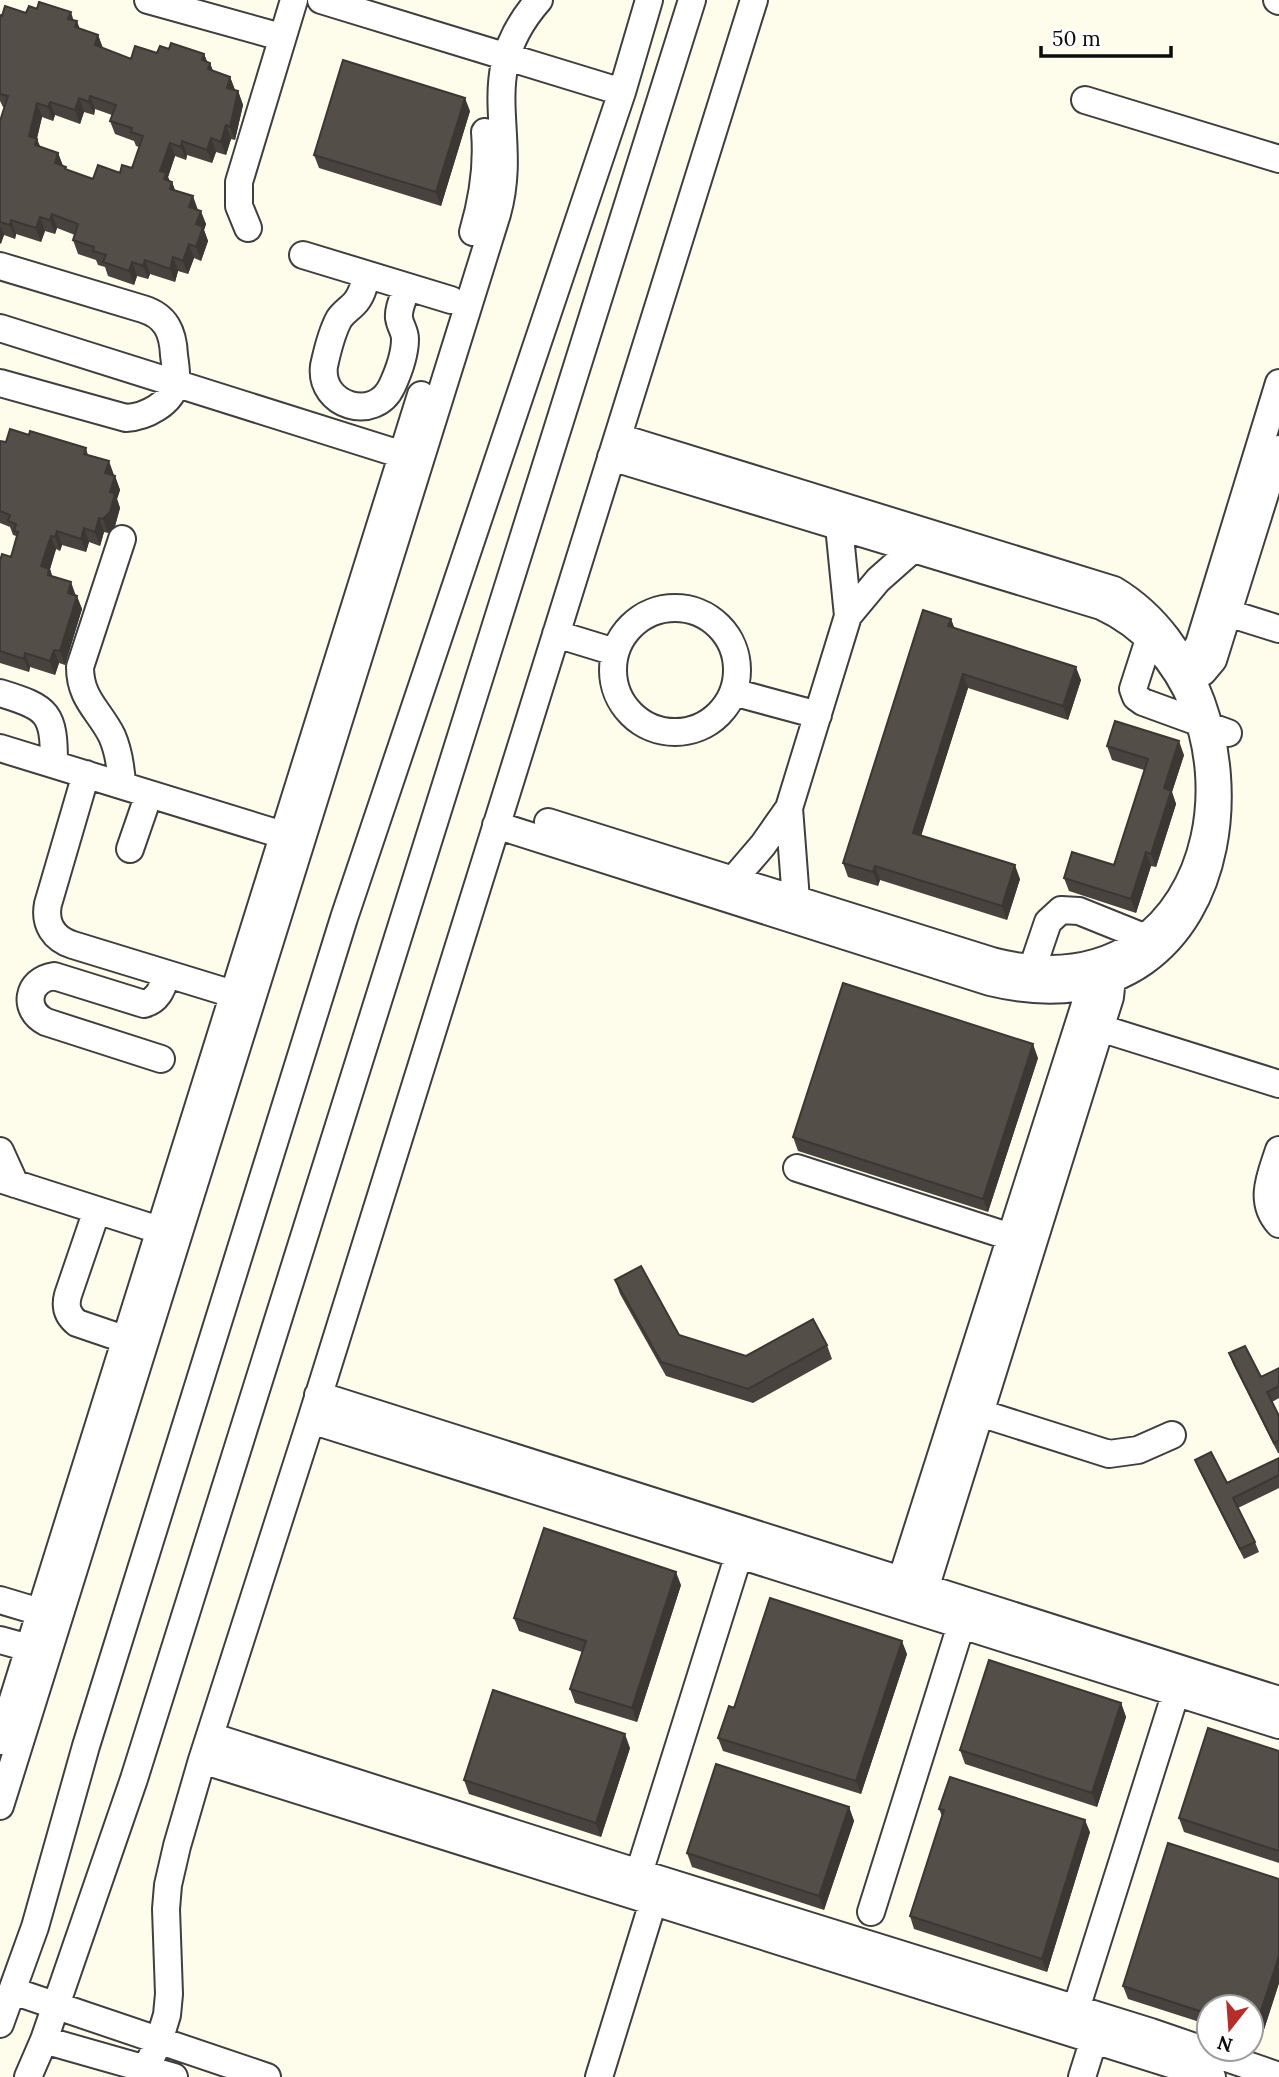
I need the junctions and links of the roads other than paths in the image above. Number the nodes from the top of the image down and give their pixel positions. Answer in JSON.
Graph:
{"nodes":[{"id":1,"x":148,"y":0,"type":"edge"},
{"id":2,"x":294,"y":0,"type":"edge"},
{"id":3,"x":321,"y":0,"type":"edge"},
{"id":4,"x":514,"y":0,"type":"edge"},
{"id":5,"x":539,"y":0,"type":"edge"},
{"id":6,"x":649,"y":0,"type":"edge"},
{"id":7,"x":692,"y":0,"type":"edge"},
{"id":8,"x":754,"y":0,"type":"edge"},
{"id":9,"x":281,"y":37,"type":"junction"},
{"id":10,"x":498,"y":54,"type":"junction"},
{"id":11,"x":622,"y":92,"type":"junction"},
{"id":12,"x":1085,"y":100,"type":"dead end"},
{"id":13,"x":1279,"y":159,"type":"edge"},
{"id":14,"x":248,"y":228,"type":"dead end"},
{"id":15,"x":303,"y":255,"type":"dead end"},
{"id":16,"x":0,"y":266,"type":"edge"},
{"id":17,"x":367,"y":275,"type":"junction"},
{"id":18,"x":407,"y":287,"type":"junction"},
{"id":19,"x":451,"y":300,"type":"junction"},
{"id":20,"x":0,"y":328,"type":"edge"},
{"id":21,"x":0,"y":383,"type":"edge"},
{"id":22,"x":1279,"y":383,"type":"edge"},
{"id":23,"x":176,"y":384,"type":"junction"},
{"id":24,"x":615,"y":447,"type":"junction"},
{"id":25,"x":1279,"y":449,"type":"edge"},
{"id":26,"x":402,"y":455,"type":"junction"},
{"id":27,"x":839,"y":526,"type":"junction"},
{"id":28,"x":122,"y":539,"type":"dead end"},
{"id":29,"x":913,"y":549,"type":"junction"},
{"id":30,"x":1228,"y":613,"type":"junction"},
{"id":31,"x":848,"y":616,"type":"junction"},
{"id":32,"x":1279,"y":629,"type":"edge"},
{"id":33,"x":1152,"y":630,"type":"junction"},
{"id":34,"x":556,"y":634,"type":"junction"},
{"id":35,"x":615,"y":652,"type":"junction"},
{"id":36,"x":1205,"y":664,"type":"junction"},
{"id":37,"x":0,"y":692,"type":"edge"},
{"id":38,"x":733,"y":692,"type":"junction"},
{"id":39,"x":1242,"y":710,"type":"dead end"},
{"id":40,"x":818,"y":715,"type":"junction"},
{"id":41,"x":1240,"y":738,"type":"junction"},
{"id":42,"x":0,"y":747,"type":"edge"},
{"id":43,"x":54,"y":764,"type":"junction"},
{"id":44,"x":86,"y":774,"type":"junction"},
{"id":45,"x":122,"y":785,"type":"junction"},
{"id":46,"x":149,"y":794,"type":"junction"},
{"id":47,"x":789,"y":808,"type":"junction"},
{"id":48,"x":499,"y":816,"type":"junction"},
{"id":49,"x":283,"y":835,"type":"junction"},
{"id":50,"x":130,"y":849,"type":"dead end"},
{"id":51,"x":733,"y":880,"type":"junction"},
{"id":52,"x":796,"y":900,"type":"junction"},
{"id":53,"x":1220,"y":903,"type":"dead end"},
{"id":54,"x":1151,"y":940,"type":"junction"},
{"id":55,"x":1032,"y":969,"type":"junction"},
{"id":56,"x":1102,"y":973,"type":"junction"},
{"id":57,"x":167,"y":974,"type":"junction"},
{"id":58,"x":233,"y":995,"type":"junction"},
{"id":59,"x":1100,"y":1028,"type":"junction"},
{"id":60,"x":161,"y":1059,"type":"dead end"},
{"id":61,"x":1279,"y":1084,"type":"edge"},
{"id":62,"x":1279,"y":1150,"type":"edge"},
{"id":63,"x":0,"y":1151,"type":"edge"},
{"id":64,"x":797,"y":1168,"type":"dead end"},
{"id":65,"x":8,"y":1182,"type":"edge"},
{"id":66,"x":97,"y":1210,"type":"junction"},
{"id":67,"x":1279,"y":1224,"type":"edge"},
{"id":68,"x":159,"y":1230,"type":"junction"},
{"id":69,"x":1011,"y":1237,"type":"junction"},
{"id":70,"x":124,"y":1339,"type":"junction"},
{"id":71,"x":314,"y":1408,"type":"junction"},
{"id":72,"x":980,"y":1413,"type":"junction"},
{"id":73,"x":1172,"y":1435,"type":"dead end"},
{"id":74,"x":928,"y":1537,"type":"junction"},
{"id":75,"x":739,"y":1555,"type":"junction"},
{"id":76,"x":913,"y":1585,"type":"junction"},
{"id":77,"x":0,"y":1600,"type":"edge"},
{"id":78,"x":40,"y":1612,"type":"junction"},
{"id":79,"x":961,"y":1625,"type":"junction"},
{"id":80,"x":0,"y":1640,"type":"edge"},
{"id":81,"x":29,"y":1648,"type":"junction"},
{"id":82,"x":1176,"y":1692,"type":"junction"},
{"id":83,"x":1279,"y":1700,"type":"edge"},
{"id":84,"x":1279,"y":1725,"type":"edge"},
{"id":85,"x":0,"y":1741,"type":"edge"},
{"id":86,"x":206,"y":1748,"type":"junction"},
{"id":87,"x":0,"y":1806,"type":"edge"},
{"id":88,"x":639,"y":1873,"type":"junction"},
{"id":89,"x":653,"y":1902,"type":"junction"},
{"id":90,"x":870,"y":1912,"type":"dead end"},
{"id":91,"x":13,"y":1991,"type":"junction"},
{"id":92,"x":55,"y":2006,"type":"junction"},
{"id":93,"x":1076,"y":2009,"type":"junction"},
{"id":94,"x":0,"y":2024,"type":"edge"},
{"id":95,"x":1094,"y":2039,"type":"junction"},
{"id":96,"x":44,"y":2040,"type":"junction"},
{"id":97,"x":159,"y":2041,"type":"junction"},
{"id":98,"x":144,"y":2073,"type":"edge"},
{"id":99,"x":1279,"y":2076,"type":"edge"},
{"id":100,"x":28,"y":2077,"type":"edge"},
{"id":101,"x":174,"y":2077,"type":"edge"},
{"id":102,"x":267,"y":2077,"type":"edge"},
{"id":103,"x":598,"y":2077,"type":"edge"},
{"id":104,"x":1082,"y":2077,"type":"edge"},
{"id":105,"x":1212,"y":2077,"type":"edge"}],
"edges":[{"from":1,"to":9,"type":"street"},
{"from":2,"to":9,"type":"street"},
{"from":3,"to":10,"type":"street"},
{"from":4,"to":10,"type":"street"},
{"from":5,"to":10,"type":"street"},
{"from":6,"to":11,"type":"street"},
{"from":7,"to":92,"type":"street"},
{"from":8,"to":24,"type":"street"},
{"from":9,"to":14,"type":"street"},
{"from":10,"to":11,"type":"street"},
{"from":10,"to":19,"type":"street"},
{"from":10,"to":87,"type":"street"},
{"from":11,"to":91,"type":"street"},
{"from":12,"to":13,"type":"street"},
{"from":15,"to":17,"type":"street"},
{"from":16,"to":23,"type":"street"},
{"from":17,"to":18,"type":"street"},
{"from":17,"to":18,"type":"street"},
{"from":18,"to":19,"type":"street"},
{"from":19,"to":26,"type":"street"},
{"from":20,"to":23,"type":"street"},
{"from":21,"to":23,"type":"street"},
{"from":22,"to":36,"type":"street"},
{"from":23,"to":26,"type":"street"},
{"from":24,"to":27,"type":"street"},
{"from":24,"to":34,"type":"street"},
{"from":24,"to":36,"type":"street"},
{"from":25,"to":30,"type":"street"},
{"from":26,"to":49,"type":"street"},
{"from":27,"to":29,"type":"street"},
{"from":27,"to":31,"type":"street"},
{"from":28,"to":45,"type":"street"},
{"from":29,"to":31,"type":"street"},
{"from":29,"to":33,"type":"street"},
{"from":30,"to":32,"type":"street"},
{"from":30,"to":36,"type":"street"},
{"from":31,"to":40,"type":"street"},
{"from":33,"to":36,"type":"street"},
{"from":33,"to":41,"type":"street"},
{"from":34,"to":35,"type":"street"},
{"from":34,"to":48,"type":"street"},
{"from":35,"to":38,"type":"street"},
{"from":35,"to":38,"type":"street"},
{"from":36,"to":41,"type":"street"},
{"from":37,"to":43,"type":"street"},
{"from":38,"to":40,"type":"street"},
{"from":39,"to":41,"type":"street"},
{"from":40,"to":47,"type":"street"},
{"from":41,"to":54,"type":"street"},
{"from":42,"to":43,"type":"street"},
{"from":43,"to":44,"type":"street"},
{"from":44,"to":45,"type":"street"},
{"from":44,"to":57,"type":"street"},
{"from":45,"to":46,"type":"street"},
{"from":46,"to":49,"type":"street"},
{"from":46,"to":50,"type":"street"},
{"from":47,"to":51,"type":"street"},
{"from":47,"to":52,"type":"street"},
{"from":48,"to":51,"type":"street"},
{"from":48,"to":56,"type":"street"},
{"from":48,"to":71,"type":"street"},
{"from":49,"to":58,"type":"street"},
{"from":51,"to":52,"type":"street"},
{"from":52,"to":55,"type":"street"},
{"from":53,"to":56,"type":"street"},
{"from":54,"to":55,"type":"street"},
{"from":54,"to":56,"type":"street"},
{"from":55,"to":56,"type":"street"},
{"from":56,"to":59,"type":"street"},
{"from":56,"to":69,"type":"street"},
{"from":57,"to":58,"type":"street"},
{"from":57,"to":60,"type":"street"},
{"from":58,"to":68,"type":"street"},
{"from":59,"to":61,"type":"street"},
{"from":59,"to":72,"type":"street"},
{"from":62,"to":67,"type":"street"},
{"from":63,"to":65,"type":"street"},
{"from":64,"to":69,"type":"street"},
{"from":65,"to":66,"type":"street"},
{"from":66,"to":68,"type":"street"},
{"from":66,"to":70,"type":"street"},
{"from":68,"to":70,"type":"street"},
{"from":69,"to":74,"type":"street"},
{"from":70,"to":78,"type":"street"},
{"from":71,"to":75,"type":"street"},
{"from":71,"to":76,"type":"street"},
{"from":71,"to":86,"type":"street"},
{"from":72,"to":73,"type":"street"},
{"from":72,"to":74,"type":"street"},
{"from":74,"to":76,"type":"street"},
{"from":75,"to":79,"type":"street"},
{"from":75,"to":88,"type":"street"},
{"from":76,"to":83,"type":"street"},
{"from":77,"to":78,"type":"street"},
{"from":78,"to":81,"type":"street"},
{"from":79,"to":82,"type":"street"},
{"from":79,"to":90,"type":"street"},
{"from":80,"to":81,"type":"street"},
{"from":81,"to":85,"type":"street"},
{"from":82,"to":84,"type":"street"},
{"from":82,"to":93,"type":"street"},
{"from":86,"to":88,"type":"street"},
{"from":86,"to":89,"type":"street"},
{"from":86,"to":97,"type":"street"},
{"from":88,"to":93,"type":"street"},
{"from":89,"to":95,"type":"street"},
{"from":89,"to":103,"type":"street"},
{"from":91,"to":92,"type":"street"},
{"from":91,"to":94,"type":"street"},
{"from":92,"to":96,"type":"street"},
{"from":92,"to":97,"type":"street"},
{"from":93,"to":99,"type":"street"},
{"from":95,"to":104,"type":"street"},
{"from":95,"to":105,"type":"street"},
{"from":96,"to":98,"type":"street"},
{"from":96,"to":100,"type":"street"},
{"from":97,"to":98,"type":"street"},
{"from":97,"to":102,"type":"street"},
{"from":98,"to":101,"type":"street"}]}
